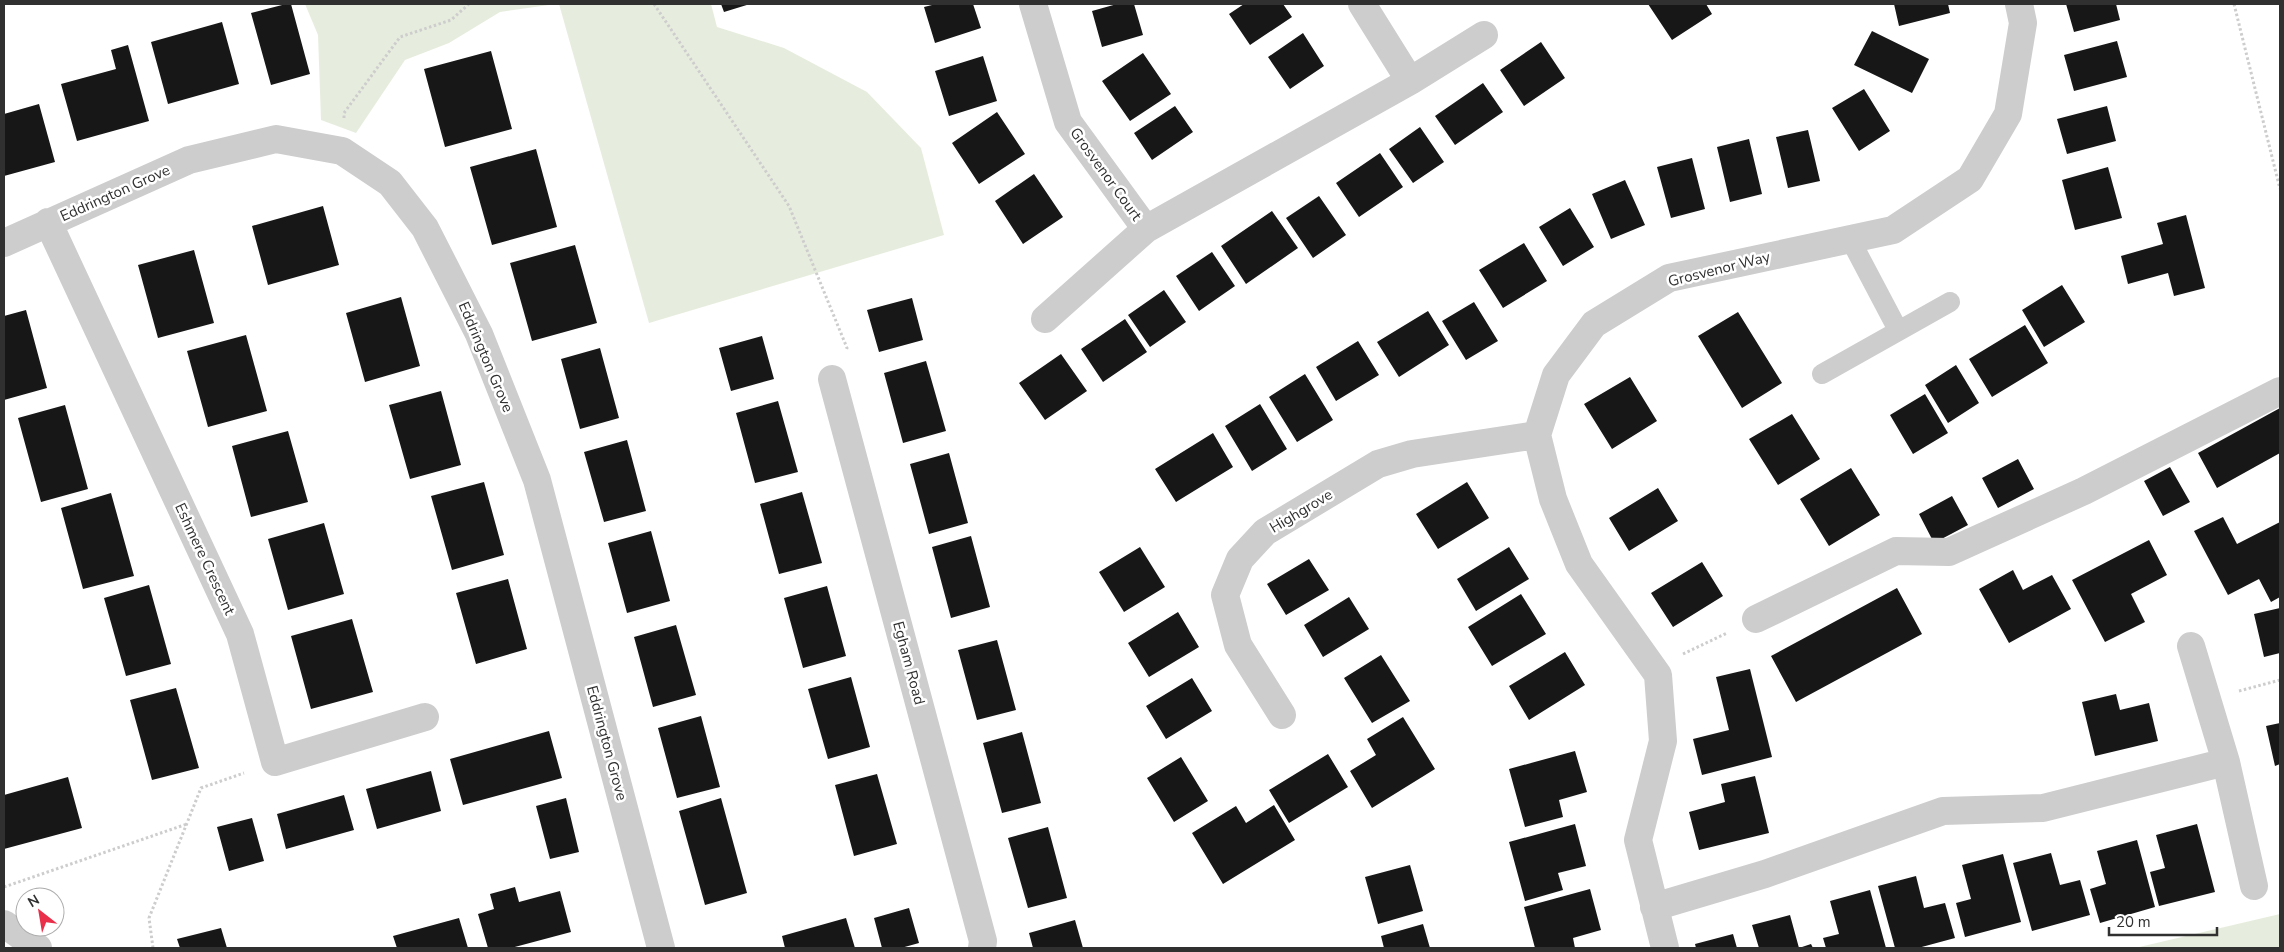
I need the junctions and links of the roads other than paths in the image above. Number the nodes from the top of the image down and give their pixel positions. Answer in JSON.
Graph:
{"nodes":[{"id":1,"x":1033,"y":4,"type":"edge"},
{"id":2,"x":1362,"y":4,"type":"edge"},
{"id":3,"x":2019,"y":4,"type":"edge"},
{"id":4,"x":1484,"y":34,"type":"dead end"},
{"id":5,"x":1410,"y":81,"type":"junction"},
{"id":6,"x":48,"y":222,"type":"junction"},
{"id":7,"x":1146,"y":229,"type":"junction"},
{"id":8,"x":1850,"y":239,"type":"junction"},
{"id":9,"x":4,"y":244,"type":"edge"},
{"id":10,"x":1950,"y":302,"type":"dead end"},
{"id":11,"x":1045,"y":319,"type":"dead end"},
{"id":12,"x":1898,"y":330,"type":"junction"},
{"id":13,"x":1822,"y":374,"type":"dead end"},
{"id":14,"x":832,"y":379,"type":"road end"},
{"id":15,"x":2280,"y":391,"type":"edge"},
{"id":16,"x":1537,"y":436,"type":"junction"},
{"id":17,"x":1756,"y":619,"type":"road end"},
{"id":18,"x":2191,"y":646,"type":"dead end"},
{"id":19,"x":1282,"y":716,"type":"dead end"},
{"id":20,"x":425,"y":717,"type":"dead end"},
{"id":21,"x":2226,"y":762,"type":"junction"},
{"id":22,"x":2254,"y":886,"type":"dead end"},
{"id":23,"x":1654,"y":907,"type":"junction"},
{"id":24,"x":4,"y":924,"type":"edge"},
{"id":25,"x":38,"y":948,"type":"edge"},
{"id":26,"x":661,"y":948,"type":"edge"},
{"id":27,"x":982,"y":948,"type":"edge"},
{"id":28,"x":1665,"y":948,"type":"edge"}],
"edges":[{"from":1,"to":7,"type":"street","name":"Grosvenor Court"},
{"from":2,"to":5,"type":"street"},
{"from":3,"to":8,"type":"street","name":"Grosvenor Way"},
{"from":4,"to":5,"type":"street"},
{"from":5,"to":7,"type":"street"},
{"from":6,"to":9,"type":"street","name":"Eddrington Grove"},
{"from":6,"to":20,"type":"street","name":"Eshmere Crescent"},
{"from":6,"to":26,"type":"street","name":"Eddrington Grove"},
{"from":7,"to":11,"type":"street"},
{"from":8,"to":12,"type":"lane"},
{"from":8,"to":16,"type":"street","name":"Grosvenor Way"},
{"from":10,"to":12,"type":"lane"},
{"from":12,"to":13,"type":"lane"},
{"from":14,"to":27,"type":"street","name":"Egham Road"},
{"from":15,"to":17,"type":"street"},
{"from":16,"to":19,"type":"street","name":"Highgrove"},
{"from":16,"to":23,"type":"street"},
{"from":18,"to":21,"type":"street"},
{"from":21,"to":22,"type":"street"},
{"from":21,"to":23,"type":"street"},
{"from":23,"to":28,"type":"street"},
{"from":24,"to":25,"type":"street"}]}
